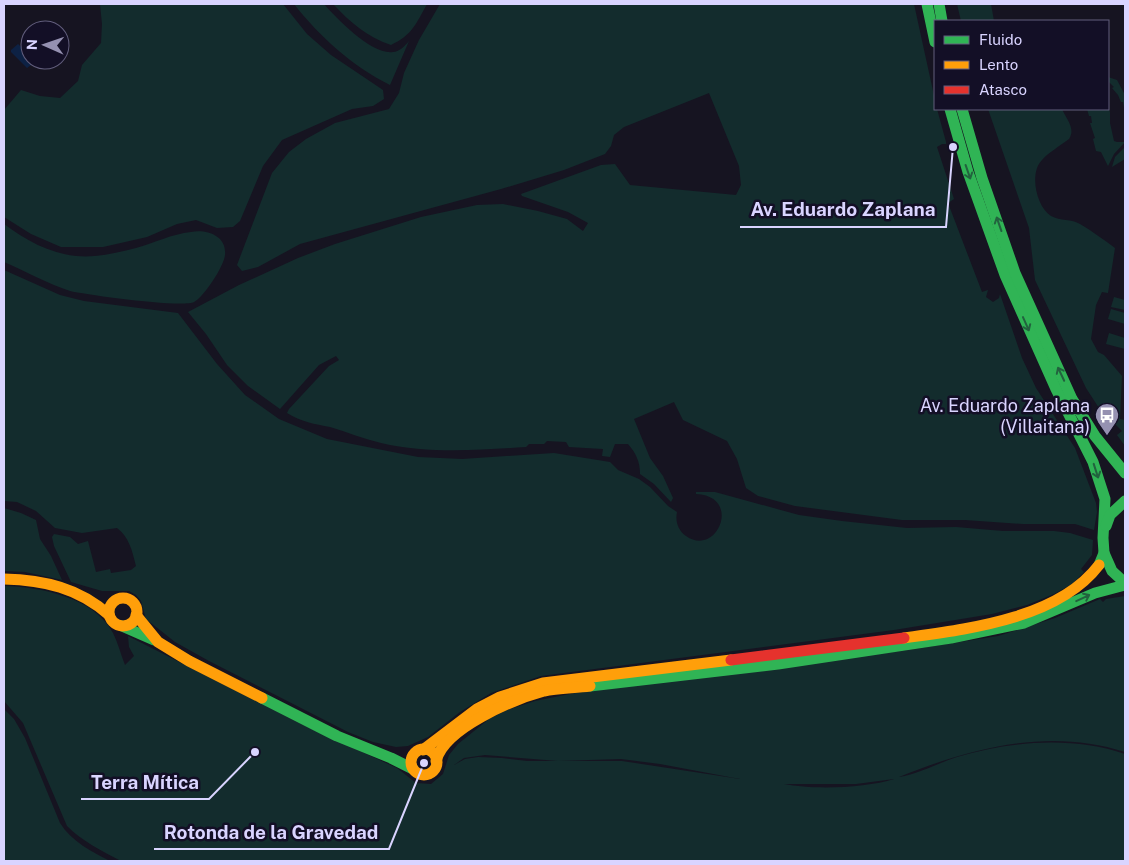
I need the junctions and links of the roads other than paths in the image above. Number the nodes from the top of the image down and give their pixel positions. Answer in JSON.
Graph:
{"nodes":[{"id":1,"x":927,"y":4,"type":"edge"},
{"id":2,"x":939,"y":4,"type":"edge"},
{"id":3,"x":942,"y":20,"type":"edge"},
{"id":4,"x":934,"y":37,"type":"edge"},
{"id":5,"x":950,"y":110,"type":"edge"},
{"id":6,"x":962,"y":110,"type":"edge"},
{"id":7,"x":1125,"y":473,"type":"edge"},
{"id":8,"x":1125,"y":501,"type":"edge"},
{"id":9,"x":1104,"y":530,"type":"junction"},
{"id":10,"x":1104,"y":553,"type":"junction"},
{"id":11,"x":4,"y":579,"type":"edge"},
{"id":12,"x":1125,"y":584,"type":"edge"},
{"id":13,"x":88,"y":598,"type":"junction"},
{"id":14,"x":120,"y":599,"type":"junction"},
{"id":15,"x":109,"y":615,"type":"junction"},
{"id":16,"x":136,"y":615,"type":"junction"},
{"id":17,"x":122,"y":626,"type":"junction"},
{"id":18,"x":158,"y":642,"type":"junction"},
{"id":19,"x":419,"y":751,"type":"junction"},
{"id":20,"x":382,"y":754,"type":"junction"},
{"id":21,"x":436,"y":761,"type":"junction"},
{"id":22,"x":413,"y":769,"type":"junction"}],
"edges":[{"from":1,"to":4,"type":"main road"},
{"from":2,"to":3,"type":"main road"},
{"from":5,"to":9,"type":"main road","one_way":true},
{"from":7,"to":6,"type":"main road","one_way":true},
{"from":8,"to":9,"type":"main road"},
{"from":9,"to":10,"type":"main road"},
{"from":10,"to":12,"type":"main road"},
{"from":10,"to":19,"type":"main road"},
{"from":11,"to":13,"type":"main road"},
{"from":21,"to":12,"type":"main road","one_way":true},
{"from":13,"to":14,"type":"main road"},
{"from":13,"to":15,"type":"main road"},
{"from":14,"to":15,"type":"main road"},
{"from":14,"to":16,"type":"main road"},
{"from":15,"to":17,"type":"main road"},
{"from":16,"to":17,"type":"main road"},
{"from":16,"to":18,"type":"main road"},
{"from":17,"to":18,"type":"main road"},
{"from":18,"to":20,"type":"main road"},
{"from":19,"to":20,"type":"main road"},
{"from":19,"to":21,"type":"main road"},
{"from":19,"to":22,"type":"main road"},
{"from":20,"to":22,"type":"main road"},
{"from":21,"to":22,"type":"main road"}]}
